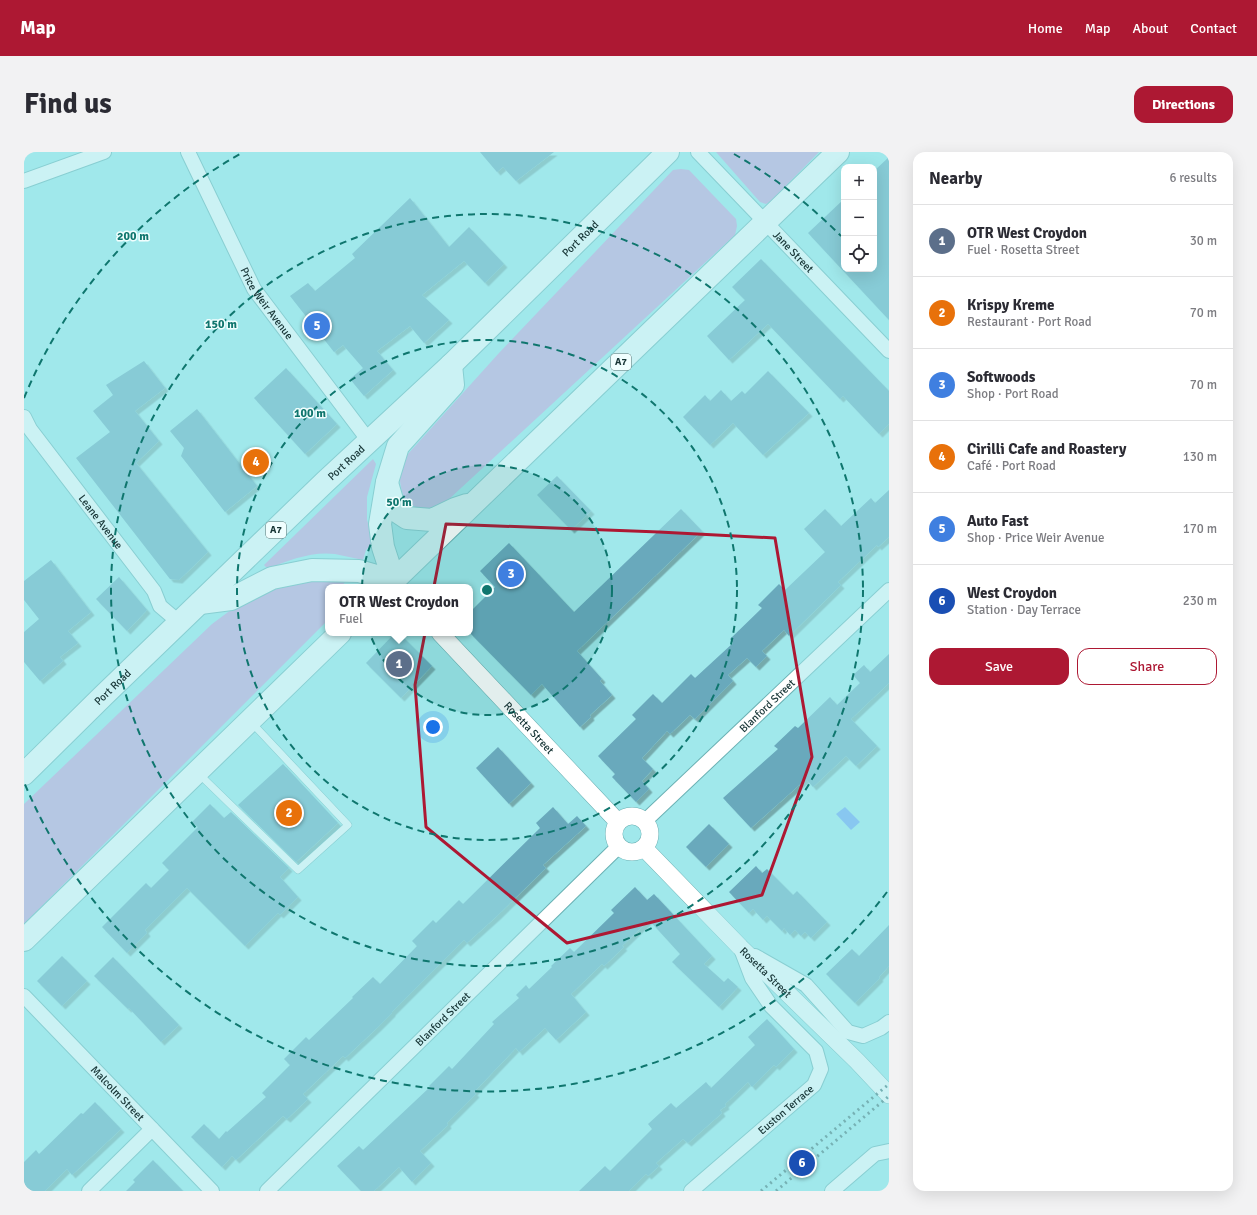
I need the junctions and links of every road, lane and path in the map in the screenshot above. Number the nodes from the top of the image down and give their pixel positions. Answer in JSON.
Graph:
{"nodes":[{"id":1,"x":104,"y":152,"type":"edge"},
{"id":2,"x":188,"y":152,"type":"edge"},
{"id":3,"x":668,"y":152,"type":"edge"},
{"id":4,"x":698,"y":152,"type":"edge"},
{"id":5,"x":838,"y":152,"type":"edge"},
{"id":6,"x":24,"y":181,"type":"edge"},
{"id":7,"x":766,"y":222,"type":"junction"},
{"id":8,"x":889,"y":351,"type":"edge"},
{"id":9,"x":451,"y":365,"type":"junction"},
{"id":10,"x":24,"y":417,"type":"edge"},
{"id":11,"x":369,"y":441,"type":"junction"},
{"id":12,"x":387,"y":482,"type":"junction"},
{"id":13,"x":476,"y":502,"type":"junction"},
{"id":14,"x":392,"y":584,"type":"edge"},
{"id":15,"x":394,"y":584,"type":"edge"},
{"id":16,"x":395,"y":584,"type":"edge"},
{"id":17,"x":889,"y":590,"type":"edge"},
{"id":18,"x":200,"y":603,"type":"junction"},
{"id":19,"x":180,"y":623,"type":"junction"},
{"id":20,"x":337,"y":636,"type":"edge"},
{"id":21,"x":443,"y":636,"type":"edge"},
{"id":22,"x":250,"y":721,"type":"junction"},
{"id":23,"x":197,"y":772,"type":"junction"},
{"id":24,"x":24,"y":774,"type":"edge"},
{"id":25,"x":645,"y":821,"type":"junction"},
{"id":26,"x":618,"y":822,"type":"junction"},
{"id":27,"x":619,"y":846,"type":"junction"},
{"id":28,"x":644,"y":848,"type":"junction"},
{"id":29,"x":24,"y":940,"type":"edge"},
{"id":30,"x":740,"y":948,"type":"junction"},
{"id":31,"x":24,"y":996,"type":"edge"},
{"id":32,"x":889,"y":1022,"type":"edge"},
{"id":33,"x":889,"y":1095,"type":"edge"},
{"id":34,"x":152,"y":1129,"type":"junction"},
{"id":35,"x":889,"y":1151,"type":"edge"},
{"id":36,"x":89,"y":1191,"type":"edge"},
{"id":37,"x":212,"y":1191,"type":"edge"},
{"id":38,"x":267,"y":1191,"type":"edge"},
{"id":39,"x":691,"y":1191,"type":"edge"},
{"id":40,"x":832,"y":1191,"type":"edge"}],
"edges":[{"from":1,"to":6,"type":"street"},
{"from":2,"to":11,"type":"street","name":"Price Weir Avenue"},
{"from":3,"to":9,"type":"highway","name":"Port Road","number":"A7"},
{"from":4,"to":7,"type":"street","name":"Jane Street"},
{"from":5,"to":7,"type":"highway","number":"A7"},
{"from":7,"to":8,"type":"street","name":"Jane Street"},
{"from":7,"to":13,"type":"highway","number":"A7"},
{"from":9,"to":11,"type":"highway","name":"Port Road","number":"A7"},
{"from":9,"to":12,"type":"highway"},
{"from":10,"to":19,"type":"street","name":"Leane Avenue"},
{"from":11,"to":18,"type":"highway","name":"Port Road","number":"A7"},
{"from":12,"to":13,"type":"highway"},
{"from":12,"to":15,"type":"highway"},
{"from":13,"to":16,"type":"highway","number":"A7"},
{"from":14,"to":18,"type":"highway"},
{"from":17,"to":25,"type":"street","name":"Blanford Street"},
{"from":18,"to":19,"type":"highway","name":"Port Road","number":"A7"},
{"from":19,"to":24,"type":"highway","name":"Port Road","number":"A7"},
{"from":20,"to":22,"type":"highway"},
{"from":21,"to":26,"type":"street","name":"Rosetta Street"},
{"from":22,"to":23,"type":"highway"},
{"from":22,"to":23,"type":"lane"},
{"from":23,"to":29,"type":"highway"},
{"from":25,"to":26,"type":"street"},
{"from":25,"to":28,"type":"street"},
{"from":26,"to":27,"type":"street"},
{"from":27,"to":28,"type":"street"},
{"from":27,"to":38,"type":"street","name":"Blanford Street"},
{"from":28,"to":30,"type":"street","name":"Rosetta Street"},
{"from":30,"to":32,"type":"street"},
{"from":30,"to":33,"type":"street","name":"Rosetta Street"},
{"from":30,"to":39,"type":"street","name":"Euston Terrace"},
{"from":31,"to":34,"type":"street","name":"Malcolm Street"},
{"from":34,"to":36,"type":"street"},
{"from":34,"to":37,"type":"street","name":"Malcolm Street"},
{"from":35,"to":40,"type":"street"}]}
